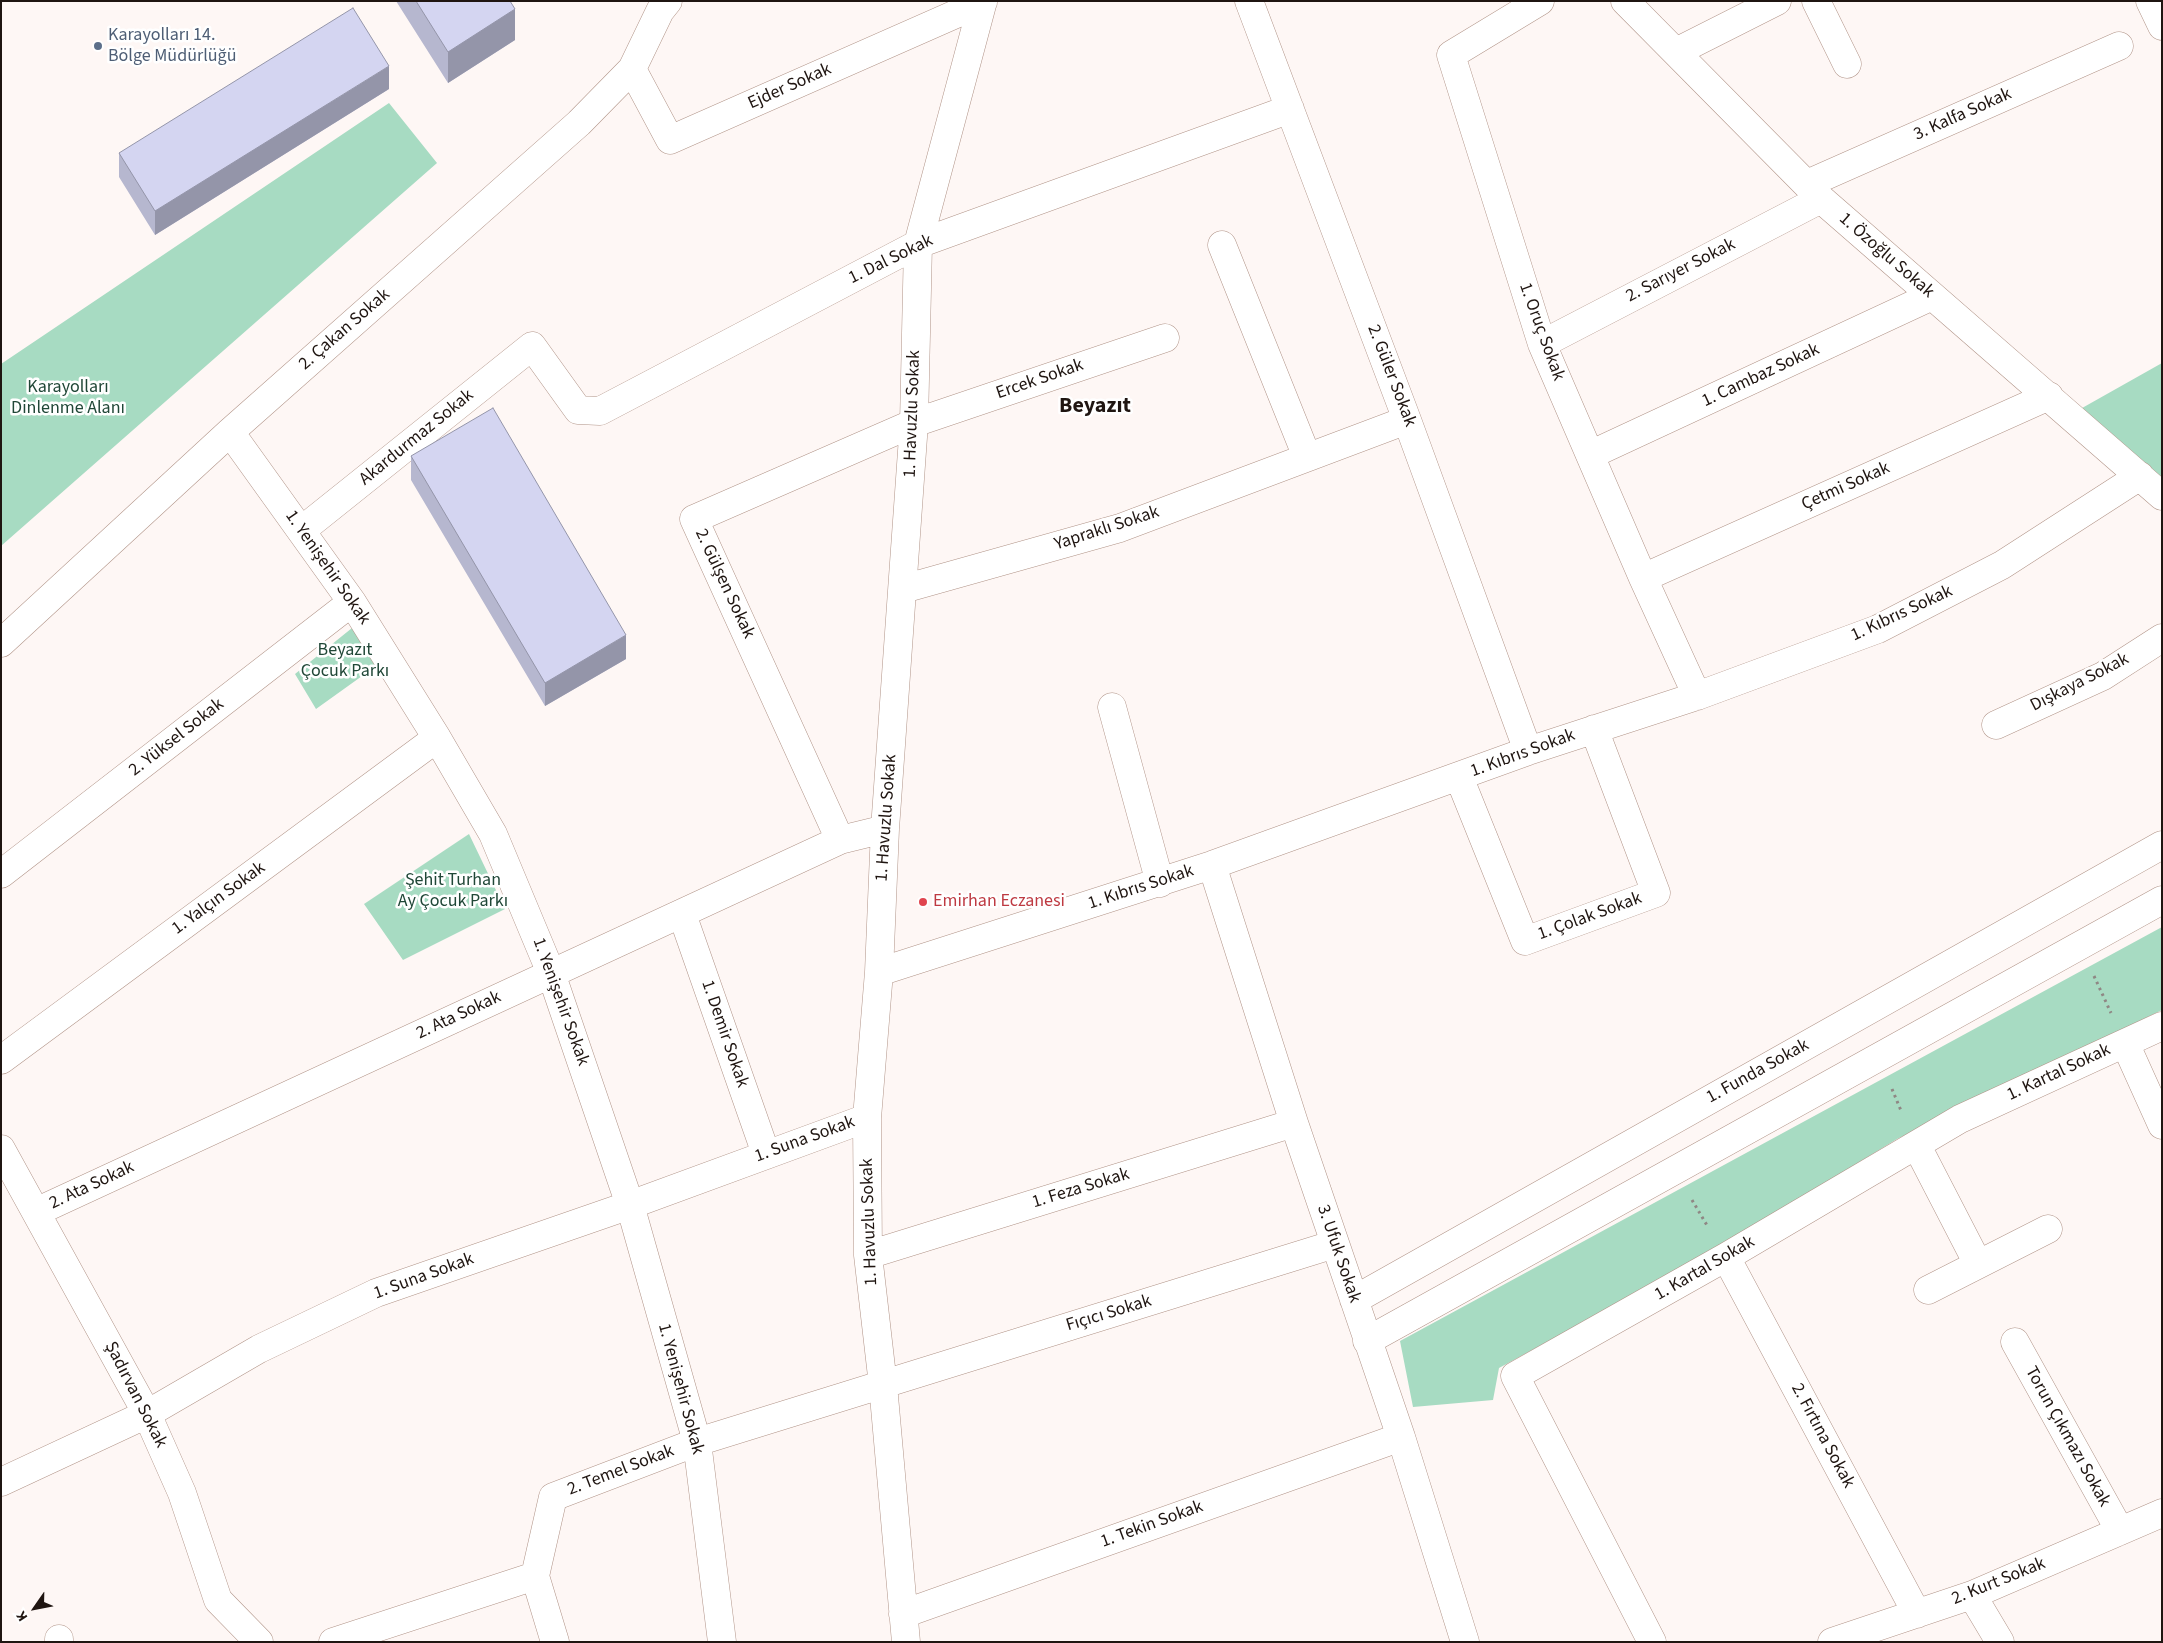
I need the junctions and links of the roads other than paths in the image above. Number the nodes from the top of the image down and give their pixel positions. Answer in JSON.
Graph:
{"nodes":[{"id":1,"x":1249,"y":1,"type":"edge"},
{"id":2,"x":1540,"y":1,"type":"edge"},
{"id":3,"x":1625,"y":1,"type":"edge"},
{"id":4,"x":1777,"y":1,"type":"edge"},
{"id":5,"x":1816,"y":1,"type":"edge"},
{"id":6,"x":2150,"y":1,"type":"edge"},
{"id":7,"x":983,"y":2,"type":"edge"},
{"id":8,"x":661,"y":5,"type":"edge"},
{"id":9,"x":2162,"y":26,"type":"edge"},
{"id":10,"x":2119,"y":46,"type":"dead end"},
{"id":11,"x":1676,"y":52,"type":"junction"},
{"id":12,"x":1847,"y":64,"type":"dead end"},
{"id":13,"x":632,"y":69,"type":"junction"},
{"id":14,"x":1290,"y":109,"type":"junction"},
{"id":15,"x":1814,"y":192,"type":"junction"},
{"id":16,"x":918,"y":244,"type":"junction"},
{"id":17,"x":1222,"y":245,"type":"dead end"},
{"id":18,"x":1932,"y":296,"type":"junction"},
{"id":19,"x":1165,"y":338,"type":"dead end"},
{"id":20,"x":1542,"y":344,"type":"junction"},
{"id":21,"x":532,"y":346,"type":"joint"},
{"id":22,"x":2049,"y":396,"type":"junction"},
{"id":23,"x":1407,"y":420,"type":"junction"},
{"id":24,"x":914,"y":423,"type":"junction"},
{"id":25,"x":230,"y":432,"type":"junction"},
{"id":26,"x":1590,"y":455,"type":"junction"},
{"id":27,"x":1307,"y":457,"type":"junction"},
{"id":28,"x":2140,"y":476,"type":"junction"},
{"id":29,"x":2162,"y":496,"type":"edge"},
{"id":30,"x":302,"y":530,"type":"junction"},
{"id":31,"x":1643,"y":578,"type":"junction"},
{"id":32,"x":903,"y":589,"type":"junction"},
{"id":33,"x":352,"y":602,"type":"junction"},
{"id":34,"x":2162,"y":638,"type":"edge"},
{"id":35,"x":1,"y":643,"type":"edge"},
{"id":36,"x":1697,"y":696,"type":"junction"},
{"id":37,"x":1112,"y":707,"type":"dead end"},
{"id":38,"x":1996,"y":725,"type":"dead end"},
{"id":39,"x":1594,"y":729,"type":"junction"},
{"id":40,"x":437,"y":738,"type":"junction"},
{"id":41,"x":1528,"y":751,"type":"junction"},
{"id":42,"x":1459,"y":777,"type":"junction"},
{"id":43,"x":885,"y":829,"type":"junction"},
{"id":44,"x":840,"y":840,"type":"junction"},
{"id":45,"x":2162,"y":845,"type":"edge"},
{"id":46,"x":1212,"y":865,"type":"junction"},
{"id":47,"x":1,"y":874,"type":"edge"},
{"id":48,"x":1160,"y":883,"type":"junction"},
{"id":49,"x":2162,"y":900,"type":"edge"},
{"id":50,"x":682,"y":914,"type":"junction"},
{"id":51,"x":879,"y":972,"type":"junction"},
{"id":52,"x":551,"y":973,"type":"junction"},
{"id":53,"x":2162,"y":1026,"type":"edge"},
{"id":54,"x":2125,"y":1043,"type":"junction"},
{"id":55,"x":1,"y":1060,"type":"edge"},
{"id":56,"x":867,"y":1118,"type":"junction"},
{"id":57,"x":1294,"y":1123,"type":"junction"},
{"id":58,"x":2162,"y":1125,"type":"edge"},
{"id":59,"x":1917,"y":1146,"type":"junction"},
{"id":60,"x":1,"y":1149,"type":"edge"},
{"id":61,"x":766,"y":1154,"type":"junction"},
{"id":62,"x":630,"y":1205,"type":"junction"},
{"id":63,"x":36,"y":1212,"type":"junction"},
{"id":64,"x":2048,"y":1229,"type":"dead end"},
{"id":65,"x":1335,"y":1244,"type":"junction"},
{"id":66,"x":868,"y":1255,"type":"junction"},
{"id":67,"x":1726,"y":1257,"type":"junction"},
{"id":68,"x":1978,"y":1264,"type":"junction"},
{"id":69,"x":1928,"y":1290,"type":"dead end"},
{"id":70,"x":1354,"y":1300,"type":"junction"},
{"id":71,"x":1367,"y":1341,"type":"junction"},
{"id":72,"x":2015,"y":1342,"type":"dead end"},
{"id":73,"x":882,"y":1385,"type":"junction"},
{"id":74,"x":148,"y":1414,"type":"junction"},
{"id":75,"x":1400,"y":1437,"type":"junction"},
{"id":76,"x":697,"y":1442,"type":"junction"},
{"id":77,"x":1,"y":1482,"type":"edge"},
{"id":78,"x":2161,"y":1516,"type":"edge"},
{"id":79,"x":2120,"y":1531,"type":"junction"},
{"id":80,"x":535,"y":1576,"type":"junction"},
{"id":81,"x":1972,"y":1595,"type":"junction"},
{"id":82,"x":903,"y":1614,"type":"junction"},
{"id":83,"x":1917,"y":1614,"type":"junction"},
{"id":84,"x":259,"y":1642,"type":"edge"},
{"id":85,"x":333,"y":1642,"type":"edge"},
{"id":86,"x":554,"y":1642,"type":"edge"},
{"id":87,"x":722,"y":1642,"type":"edge"},
{"id":88,"x":906,"y":1642,"type":"edge"},
{"id":89,"x":1465,"y":1642,"type":"edge"},
{"id":90,"x":1652,"y":1642,"type":"edge"},
{"id":91,"x":1832,"y":1642,"type":"edge"},
{"id":92,"x":2000,"y":1642,"type":"edge"}],
"edges":[{"from":1,"to":14,"type":"street","name":"2. Güler Sokak"},
{"from":2,"to":20,"type":"street","name":"1. Oruç Sokak"},
{"from":3,"to":11,"type":"street","name":"1. Özoğlu Sokak"},
{"from":4,"to":11,"type":"street"},
{"from":5,"to":12,"type":"street"},
{"from":6,"to":9,"type":"street"},
{"from":7,"to":13,"type":"street","name":"Ejder Sokak"},
{"from":7,"to":16,"type":"street","name":"1. Havuzlu Sokak"},
{"from":8,"to":13,"type":"street","name":"2. Çakan Sokak"},
{"from":10,"to":15,"type":"street","name":"3. Kalfa Sokak"},
{"from":11,"to":15,"type":"street","name":"1. Özoğlu Sokak"},
{"from":13,"to":25,"type":"street","name":"2. Çakan Sokak"},
{"from":14,"to":16,"type":"street","name":"1. Dal Sokak"},
{"from":14,"to":23,"type":"street","name":"2. Güler Sokak"},
{"from":15,"to":18,"type":"street","name":"1. Özoğlu Sokak"},
{"from":15,"to":20,"type":"street","name":"2. Sarıyer Sokak"},
{"from":16,"to":21,"type":"street","name":"1. Dal Sokak"},
{"from":16,"to":24,"type":"street","name":"1. Havuzlu Sokak"},
{"from":17,"to":27,"type":"street"},
{"from":18,"to":22,"type":"street","name":"1. Özoğlu Sokak"},
{"from":18,"to":26,"type":"street","name":"1. Cambaz Sokak"},
{"from":19,"to":24,"type":"street","name":"Ercek Sokak"},
{"from":20,"to":26,"type":"street","name":"1. Oruç Sokak"},
{"from":21,"to":30,"type":"street","name":"Akardurmaz Sokak"},
{"from":22,"to":28,"type":"street","name":"1. Özoğlu Sokak"},
{"from":22,"to":31,"type":"street","name":"Çetmi Sokak"},
{"from":23,"to":27,"type":"street","name":"Yapraklı Sokak"},
{"from":23,"to":41,"type":"street","name":"2. Güler Sokak"},
{"from":24,"to":32,"type":"street","name":"1. Havuzlu Sokak"},
{"from":24,"to":44,"type":"street","name":"2. Gülşen Sokak"},
{"from":25,"to":30,"type":"street","name":"1. Yenişehir Sokak"},
{"from":25,"to":35,"type":"street","name":"2. Çakan Sokak"},
{"from":26,"to":31,"type":"street","name":"1. Oruç Sokak"},
{"from":27,"to":32,"type":"street","name":"Yapraklı Sokak"},
{"from":28,"to":29,"type":"street","name":"1. Özoğlu Sokak"},
{"from":28,"to":36,"type":"street","name":"1. Kıbrıs Sokak"},
{"from":30,"to":33,"type":"street","name":"1. Yenişehir Sokak"},
{"from":31,"to":36,"type":"street","name":"1. Oruç Sokak"},
{"from":32,"to":43,"type":"street","name":"1. Havuzlu Sokak"},
{"from":33,"to":40,"type":"street","name":"1. Yenişehir Sokak"},
{"from":33,"to":47,"type":"street","name":"2. Yüksel Sokak"},
{"from":34,"to":38,"type":"street","name":"Dışkaya Sokak"},
{"from":36,"to":39,"type":"street","name":"1. Kıbrıs Sokak"},
{"from":37,"to":48,"type":"street"},
{"from":39,"to":41,"type":"street","name":"1. Kıbrıs Sokak"},
{"from":39,"to":42,"type":"street","name":"1. Çolak Sokak"},
{"from":40,"to":52,"type":"street","name":"1. Yenişehir Sokak"},
{"from":40,"to":55,"type":"street","name":"1. Yalçın Sokak"},
{"from":41,"to":42,"type":"street","name":"1. Kıbrıs Sokak"},
{"from":42,"to":46,"type":"street","name":"1. Kıbrıs Sokak"},
{"from":43,"to":44,"type":"street","name":"2. Ata Sokak"},
{"from":43,"to":51,"type":"street","name":"1. Havuzlu Sokak"},
{"from":44,"to":50,"type":"street","name":"2. Ata Sokak"},
{"from":45,"to":70,"type":"street","name":"1. Funda Sokak"},
{"from":46,"to":48,"type":"street","name":"1. Kıbrıs Sokak"},
{"from":46,"to":57,"type":"street","name":"3. Ufuk Sokak"},
{"from":48,"to":51,"type":"street","name":"1. Kıbrıs Sokak"},
{"from":49,"to":71,"type":"street"},
{"from":50,"to":52,"type":"street","name":"2. Ata Sokak"},
{"from":50,"to":61,"type":"street","name":"1. Demir Sokak"},
{"from":51,"to":56,"type":"street","name":"1. Havuzlu Sokak"},
{"from":52,"to":62,"type":"street","name":"1. Yenişehir Sokak"},
{"from":52,"to":63,"type":"street","name":"2. Ata Sokak"},
{"from":53,"to":54,"type":"street","name":"1. Kartal Sokak"},
{"from":54,"to":58,"type":"street"},
{"from":54,"to":59,"type":"street","name":"1. Kartal Sokak"},
{"from":56,"to":61,"type":"street","name":"1. Suna Sokak"},
{"from":56,"to":66,"type":"street","name":"1. Havuzlu Sokak"},
{"from":57,"to":65,"type":"street","name":"3. Ufuk Sokak"},
{"from":57,"to":66,"type":"street","name":"1. Feza Sokak"},
{"from":59,"to":67,"type":"street","name":"1. Kartal Sokak"},
{"from":59,"to":68,"type":"street"},
{"from":60,"to":63,"type":"street","name":"Şadırvan Sokak"},
{"from":61,"to":62,"type":"street","name":"1. Suna Sokak"},
{"from":62,"to":74,"type":"street","name":"1. Suna Sokak"},
{"from":62,"to":76,"type":"street","name":"1. Yenişehir Sokak"},
{"from":63,"to":74,"type":"street","name":"Şadırvan Sokak"},
{"from":64,"to":68,"type":"street"},
{"from":65,"to":70,"type":"street","name":"3. Ufuk Sokak"},
{"from":65,"to":73,"type":"street","name":"Fıçıcı Sokak"},
{"from":66,"to":73,"type":"street","name":"1. Havuzlu Sokak"},
{"from":67,"to":83,"type":"street","name":"2. Fırtına Sokak"},
{"from":67,"to":90,"type":"street","name":"1. Kartal Sokak"},
{"from":68,"to":69,"type":"street"},
{"from":70,"to":71,"type":"street","name":"3. Ufuk Sokak"},
{"from":71,"to":75,"type":"street","name":"3. Ufuk Sokak"},
{"from":72,"to":79,"type":"street","name":"Torun Çıkmazı Sokak"},
{"from":73,"to":76,"type":"street","name":"2. Temel Sokak"},
{"from":73,"to":82,"type":"street","name":"1. Havuzlu Sokak"},
{"from":74,"to":77,"type":"street","name":"1. Suna Sokak"},
{"from":74,"to":84,"type":"street","name":"Şadırvan Sokak"},
{"from":75,"to":82,"type":"street","name":"1. Tekin Sokak"},
{"from":75,"to":89,"type":"street","name":"3. Ufuk Sokak"},
{"from":76,"to":80,"type":"street","name":"2. Temel Sokak"},
{"from":76,"to":87,"type":"street","name":"1. Yenişehir Sokak"},
{"from":78,"to":79,"type":"street","name":"2. Kurt Sokak"},
{"from":79,"to":81,"type":"street","name":"2. Kurt Sokak"},
{"from":80,"to":85,"type":"street"},
{"from":80,"to":86,"type":"street"},
{"from":81,"to":83,"type":"street","name":"2. Kurt Sokak"},
{"from":81,"to":92,"type":"street"},
{"from":82,"to":88,"type":"street","name":"1. Havuzlu Sokak"},
{"from":83,"to":91,"type":"street","name":"2. Kurt Sokak"}]}
